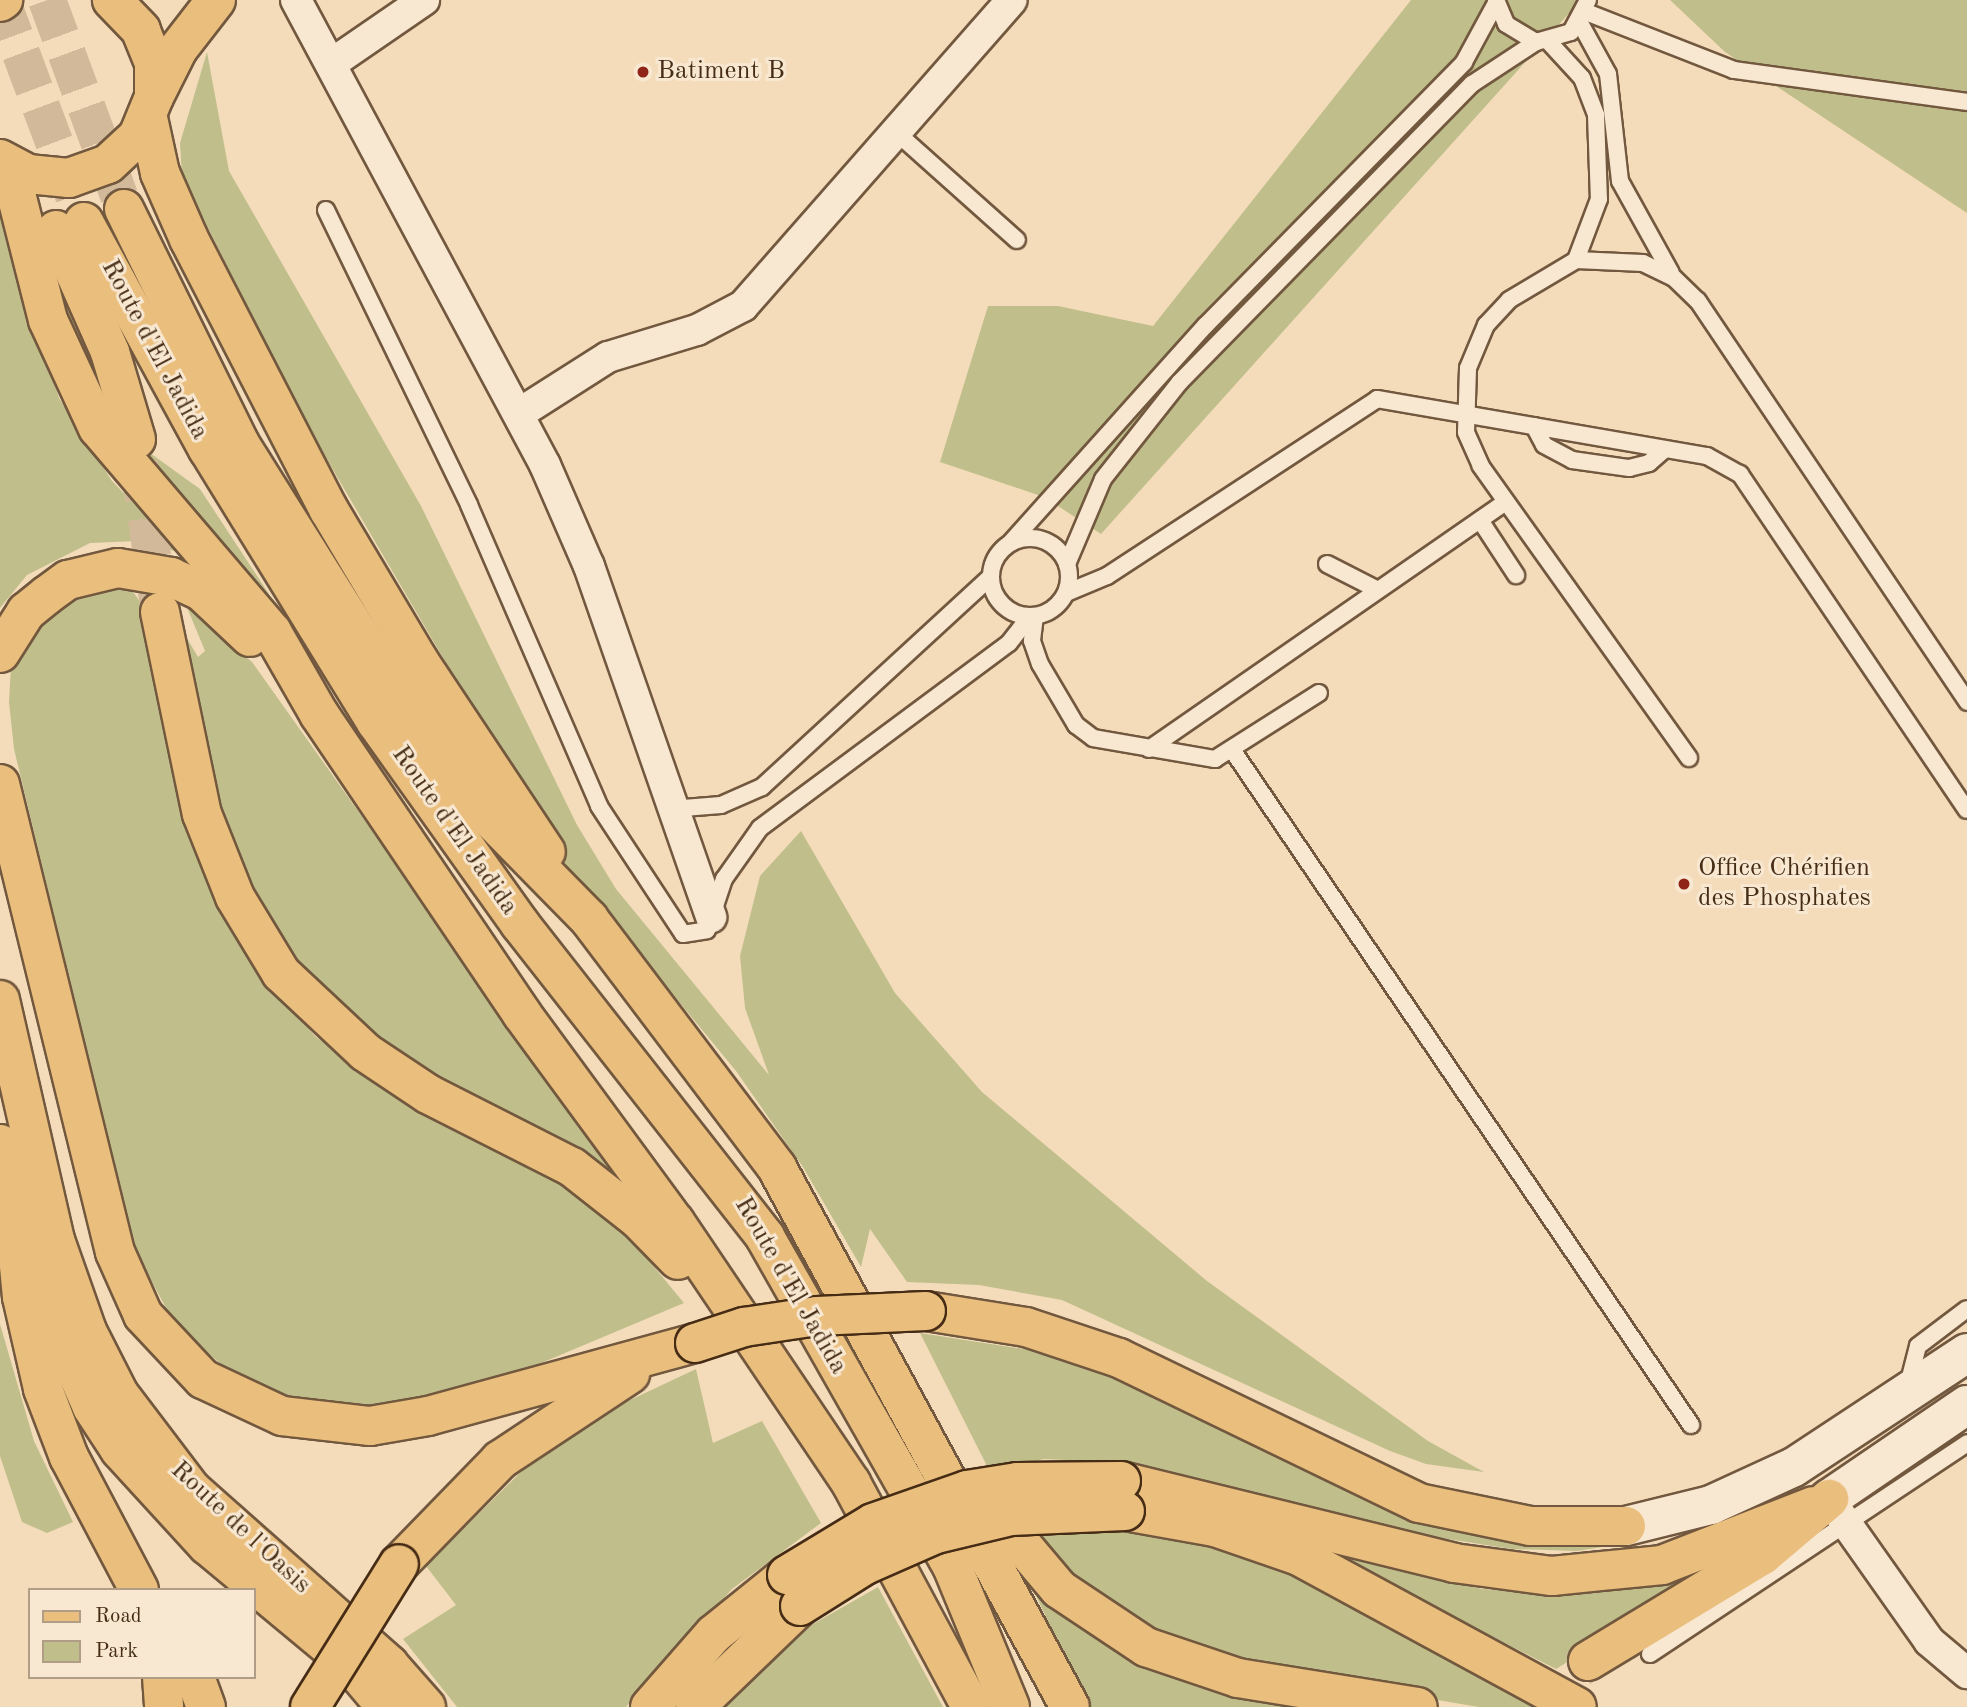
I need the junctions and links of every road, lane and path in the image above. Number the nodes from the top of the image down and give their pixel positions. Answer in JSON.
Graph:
{"nodes":[{"id":1,"x":112,"y":0,"type":"edge"},
{"id":2,"x":216,"y":0,"type":"edge"},
{"id":3,"x":296,"y":0,"type":"edge"},
{"id":4,"x":424,"y":0,"type":"edge"},
{"id":5,"x":1012,"y":0,"type":"edge"},
{"id":6,"x":1496,"y":1,"type":"edge"},
{"id":7,"x":1585,"y":12,"type":"edge"},
{"id":8,"x":1542,"y":42,"type":"junction"},
{"id":9,"x":331,"y":64,"type":"junction"},
{"id":10,"x":1967,"y":102,"type":"edge"},
{"id":11,"x":151,"y":107,"type":"junction"},
{"id":12,"x":896,"y":132,"type":"junction"},
{"id":13,"x":3,"y":162,"type":"edge"},
{"id":14,"x":124,"y":209,"type":"tunnel mouth"},
{"id":15,"x":326,"y":210,"type":"dead end"},
{"id":16,"x":1017,"y":240,"type":"dead end"},
{"id":17,"x":1576,"y":260,"type":"junction"},
{"id":18,"x":1674,"y":278,"type":"junction"},
{"id":19,"x":520,"y":413,"type":"junction"},
{"id":20,"x":1464,"y":413,"type":"junction"},
{"id":21,"x":1534,"y":426,"type":"junction"},
{"id":22,"x":136,"y":439,"type":"tunnel mouth"},
{"id":23,"x":1665,"y":449,"type":"junction"},
{"id":24,"x":1506,"y":502,"type":"junction"},
{"id":25,"x":1480,"y":520,"type":"junction"},
{"id":26,"x":1011,"y":542,"type":"junction"},
{"id":27,"x":1067,"y":564,"type":"junction"},
{"id":28,"x":1327,"y":564,"type":"dead end"},
{"id":29,"x":1516,"y":575,"type":"dead end"},
{"id":30,"x":990,"y":577,"type":"junction"},
{"id":31,"x":1378,"y":590,"type":"junction"},
{"id":32,"x":1066,"y":593,"type":"junction"},
{"id":33,"x":160,"y":612,"type":"tunnel mouth"},
{"id":34,"x":1032,"y":616,"type":"junction"},
{"id":35,"x":0,"y":653,"type":"edge"},
{"id":36,"x":1319,"y":693,"type":"dead end"},
{"id":37,"x":1967,"y":702,"type":"edge"},
{"id":38,"x":319,"y":715,"type":"junction"},
{"id":39,"x":1149,"y":750,"type":"junction"},
{"id":40,"x":1233,"y":751,"type":"junction"},
{"id":41,"x":1689,"y":758,"type":"dead end"},
{"id":42,"x":0,"y":784,"type":"edge"},
{"id":43,"x":671,"y":808,"type":"junction"},
{"id":44,"x":1967,"y":810,"type":"edge"},
{"id":45,"x":0,"y":827,"type":"edge"},
{"id":46,"x":711,"y":918,"type":"junction"},
{"id":47,"x":589,"y":919,"type":"junction"},
{"id":48,"x":32,"y":927,"type":"junction"},
{"id":49,"x":0,"y":1000,"type":"edge"},
{"id":50,"x":0,"y":1144,"type":"edge"},
{"id":51,"x":13,"y":1204,"type":"junction"},
{"id":52,"x":1967,"y":1309,"type":"edge"},
{"id":53,"x":678,"y":1349,"type":"junction"},
{"id":54,"x":1967,"y":1353,"type":"edge"},
{"id":55,"x":886,"y":1377,"type":"junction"},
{"id":56,"x":1906,"y":1394,"type":"junction"},
{"id":57,"x":797,"y":1400,"type":"junction"},
{"id":58,"x":1967,"y":1405,"type":"edge"},
{"id":59,"x":1691,"y":1425,"type":"dead end"},
{"id":60,"x":1967,"y":1443,"type":"edge"},
{"id":61,"x":1123,"y":1496,"type":"junction"},
{"id":62,"x":1838,"y":1512,"type":"junction"},
{"id":63,"x":139,"y":1588,"type":"edge"},
{"id":64,"x":794,"y":1590,"type":"junction"},
{"id":65,"x":1650,"y":1654,"type":"dead end"},
{"id":66,"x":1588,"y":1661,"type":"tunnel mouth"},
{"id":67,"x":1967,"y":1673,"type":"edge"},
{"id":68,"x":162,"y":1679,"type":"edge"},
{"id":69,"x":196,"y":1679,"type":"edge"},
{"id":70,"x":163,"y":1707,"type":"edge"},
{"id":71,"x":206,"y":1707,"type":"edge"},
{"id":72,"x":310,"y":1707,"type":"edge"},
{"id":73,"x":386,"y":1707,"type":"edge"},
{"id":74,"x":426,"y":1707,"type":"edge"},
{"id":75,"x":650,"y":1707,"type":"edge"},
{"id":76,"x":695,"y":1707,"type":"edge"},
{"id":77,"x":971,"y":1707,"type":"edge"},
{"id":78,"x":1010,"y":1707,"type":"edge"},
{"id":79,"x":1070,"y":1707,"type":"edge"},
{"id":80,"x":1418,"y":1707,"type":"edge"},
{"id":81,"x":1577,"y":1707,"type":"edge"}],
"edges":[{"from":1,"to":11,"type":"main road"},
{"from":2,"to":11,"type":"main road"},
{"from":3,"to":9,"type":"street"},
{"from":4,"to":9,"type":"street"},
{"from":5,"to":12,"type":"street"},
{"from":6,"to":8,"type":"lane"},
{"from":6,"to":26,"type":"lane"},
{"from":7,"to":8,"type":"lane"},
{"from":7,"to":10,"type":"lane"},
{"from":7,"to":18,"type":"lane"},
{"from":8,"to":17,"type":"lane"},
{"from":8,"to":27,"type":"lane"},
{"from":9,"to":19,"type":"street"},
{"from":11,"to":13,"type":"main road"},
{"from":11,"to":47,"type":"main road"},
{"from":12,"to":16,"type":"lane"},
{"from":12,"to":19,"type":"street"},
{"from":13,"to":38,"type":"main road"},
{"from":14,"to":47,"type":"main road","name":"Route d'El Jadida"},
{"from":15,"to":46,"type":"lane"},
{"from":17,"to":18,"type":"lane"},
{"from":17,"to":20,"type":"lane"},
{"from":18,"to":37,"type":"lane"},
{"from":19,"to":43,"type":"street"},
{"from":20,"to":21,"type":"lane"},
{"from":20,"to":24,"type":"lane"},
{"from":20,"to":32,"type":"lane"},
{"from":21,"to":23,"type":"lane"},
{"from":21,"to":23,"type":"lane"},
{"from":22,"to":78,"type":"main road","name":"Route d'El Jadida"},
{"from":23,"to":44,"type":"lane"},
{"from":24,"to":25,"type":"lane"},
{"from":24,"to":41,"type":"lane"},
{"from":25,"to":29,"type":"lane"},
{"from":25,"to":31,"type":"lane"},
{"from":26,"to":27,"type":"lane"},
{"from":26,"to":30,"type":"lane"},
{"from":27,"to":32,"type":"lane"},
{"from":28,"to":31,"type":"lane"},
{"from":30,"to":34,"type":"lane"},
{"from":30,"to":43,"type":"lane"},
{"from":31,"to":39,"type":"lane"},
{"from":32,"to":34,"type":"lane"},
{"from":33,"to":57,"type":"main road"},
{"from":34,"to":39,"type":"lane"},
{"from":34,"to":46,"type":"lane"},
{"from":35,"to":38,"type":"main road"},
{"from":36,"to":40,"type":"lane"},
{"from":38,"to":57,"type":"main road"},
{"from":39,"to":40,"type":"lane"},
{"from":40,"to":59,"type":"lane"},
{"from":42,"to":48,"type":"main road"},
{"from":43,"to":46,"type":"street"},
{"from":45,"to":48,"type":"main road"},
{"from":47,"to":55,"type":"main road","name":"Route d'El Jadida"},
{"from":48,"to":53,"type":"main road"},
{"from":49,"to":74,"type":"main road","name":"Route de l'Oasis"},
{"from":50,"to":51,"type":"main road","name":"Route de l'Oasis"},
{"from":51,"to":63,"type":"main road"},
{"from":51,"to":73,"type":"main road","name":"Route de l'Oasis"},
{"from":52,"to":56,"type":"lane"},
{"from":53,"to":56,"type":"main road","bridge":true},
{"from":53,"to":72,"type":"main road","bridge":true},
{"from":54,"to":56,"type":"main road"},
{"from":55,"to":79,"type":"main road"},
{"from":55,"to":80,"type":"main road"},
{"from":57,"to":77,"type":"main road"},
{"from":58,"to":62,"type":"main road"},
{"from":60,"to":62,"type":"lane"},
{"from":61,"to":62,"type":"main road"},
{"from":61,"to":64,"type":"main road","bridge":true},
{"from":61,"to":81,"type":"main road"},
{"from":62,"to":65,"type":"lane"},
{"from":62,"to":66,"type":"main road"},
{"from":62,"to":67,"type":"street"},
{"from":64,"to":75,"type":"main road"},
{"from":64,"to":76,"type":"main road"},
{"from":68,"to":70,"type":"main road"},
{"from":69,"to":71,"type":"main road"}]}
